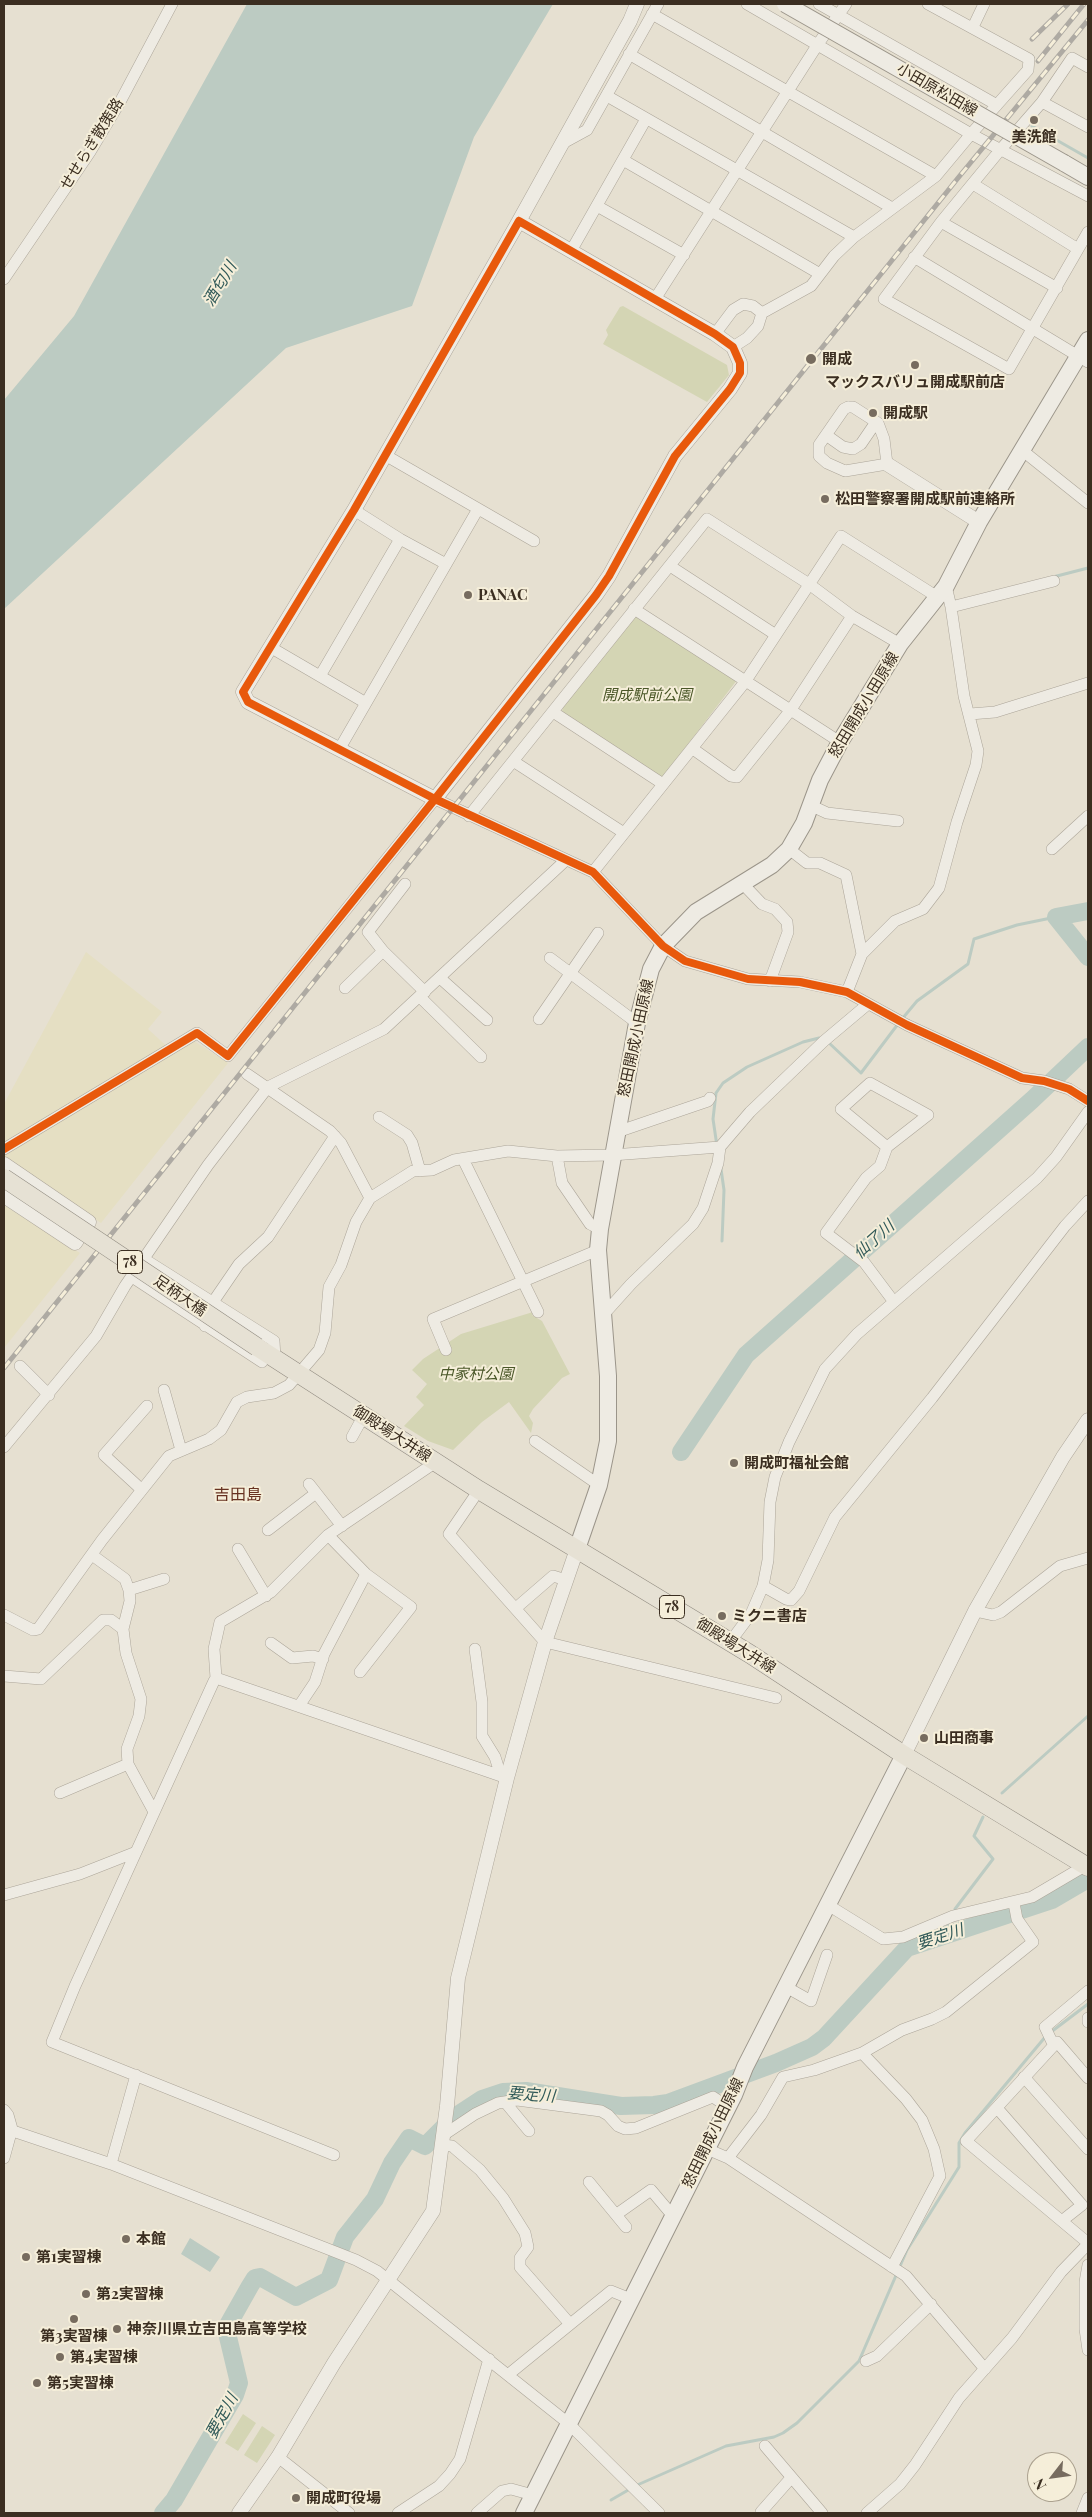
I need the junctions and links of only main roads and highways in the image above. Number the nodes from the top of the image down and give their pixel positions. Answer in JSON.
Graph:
{"nodes":[{"id":1,"x":785,"y":4,"type":"edge"},
{"id":2,"x":1088,"y":177,"type":"edge"},
{"id":3,"x":1088,"y":340,"type":"edge"},
{"id":4,"x":1084,"y":359,"type":"edge"},
{"id":5,"x":4,"y":1178,"type":"edge"},
{"id":6,"x":265,"y":1356,"type":"joint"},
{"id":7,"x":577,"y":1550,"type":"junction"},
{"id":8,"x":904,"y":1755,"type":"junction"},
{"id":9,"x":1088,"y":1865,"type":"edge"},
{"id":10,"x":524,"y":2513,"type":"edge"}],
"edges":[{"from":1,"to":2,"type":"main road","name":"小田原松田線","bridge":true},
{"from":3,"to":4,"type":"main road","name":"怒田開成小田原線"},
{"from":4,"to":7,"type":"main road","name":"怒田開成小田原線"},
{"from":5,"to":6,"type":"main road","name":"足柄大橋","number":"78","bridge":true},
{"from":6,"to":7,"type":"main road","name":"御殿場大井線","number":"78"},
{"from":7,"to":8,"type":"main road","name":"御殿場大井線","number":"78"},
{"from":8,"to":9,"type":"main road","name":"御殿場大井線","number":"78"},
{"from":8,"to":10,"type":"main road","name":"怒田開成小田原線"}]}
